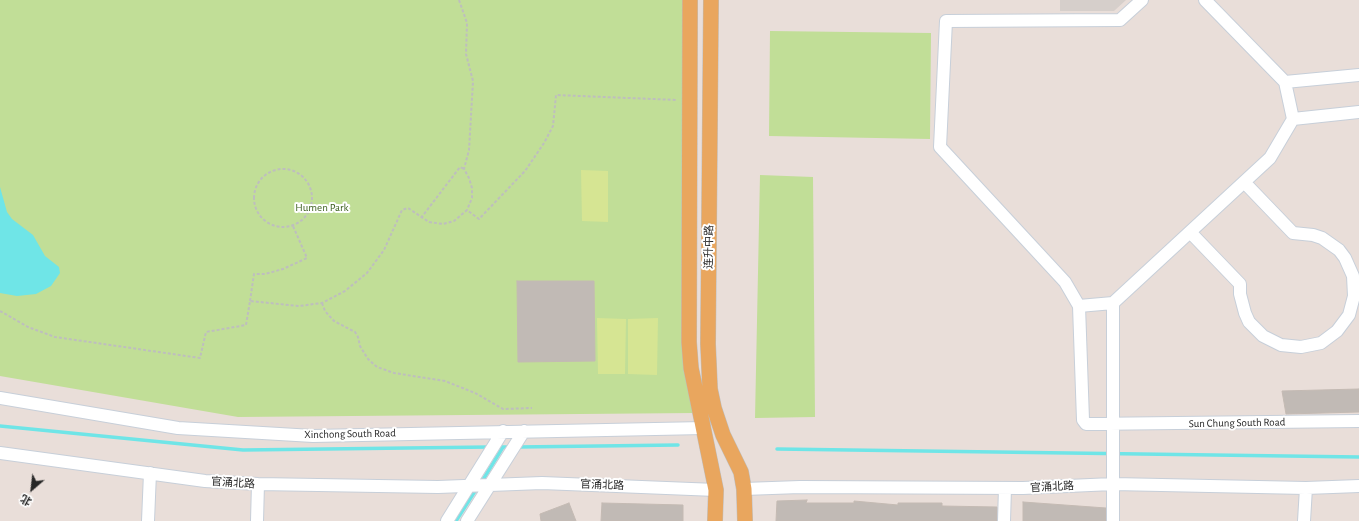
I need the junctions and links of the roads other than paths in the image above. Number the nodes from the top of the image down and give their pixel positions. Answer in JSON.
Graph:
{"nodes":[{"id":1,"x":690,"y":0,"type":"edge"},
{"id":2,"x":711,"y":0,"type":"edge"},
{"id":3,"x":1142,"y":0,"type":"edge"},
{"id":4,"x":1206,"y":0,"type":"edge"},
{"id":5,"x":1359,"y":75,"type":"edge"},
{"id":6,"x":1285,"y":82,"type":"junction"},
{"id":7,"x":1359,"y":112,"type":"edge"},
{"id":8,"x":1292,"y":119,"type":"junction"},
{"id":9,"x":1244,"y":182,"type":"junction"},
{"id":10,"x":1190,"y":232,"type":"junction"},
{"id":11,"x":1113,"y":303,"type":"junction"},
{"id":12,"x":1079,"y":306,"type":"junction"},
{"id":13,"x":0,"y":398,"type":"edge"},
{"id":14,"x":1359,"y":421,"type":"edge"},
{"id":15,"x":1114,"y":424,"type":"junction"},
{"id":16,"x":704,"y":428,"type":"junction"},
{"id":17,"x":500,"y":436,"type":"junction"},
{"id":18,"x":521,"y":436,"type":"junction"},
{"id":19,"x":0,"y":453,"type":"edge"},
{"id":20,"x":150,"y":473,"type":"junction"},
{"id":21,"x":1113,"y":478,"type":"junction"},
{"id":22,"x":258,"y":484,"type":"junction"},
{"id":23,"x":489,"y":485,"type":"junction"},
{"id":24,"x":469,"y":486,"type":"junction"},
{"id":25,"x":1359,"y":486,"type":"edge"},
{"id":26,"x":1005,"y":488,"type":"junction"},
{"id":27,"x":1306,"y":488,"type":"junction"},
{"id":28,"x":744,"y":489,"type":"junction"},
{"id":29,"x":716,"y":490,"type":"junction"},
{"id":30,"x":148,"y":521,"type":"edge"},
{"id":31,"x":257,"y":521,"type":"edge"},
{"id":32,"x":447,"y":521,"type":"edge"},
{"id":33,"x":467,"y":521,"type":"edge"},
{"id":34,"x":715,"y":521,"type":"edge"},
{"id":35,"x":745,"y":521,"type":"edge"},
{"id":36,"x":1004,"y":521,"type":"edge"},
{"id":37,"x":1113,"y":521,"type":"edge"},
{"id":38,"x":1304,"y":521,"type":"edge"}],
"edges":[{"from":1,"to":16,"type":"main road","name":"连升中路"},
{"from":2,"to":28,"type":"main road","name":"连升中路"},
{"from":3,"to":12,"type":"street"},
{"from":4,"to":6,"type":"street"},
{"from":5,"to":6,"type":"street"},
{"from":6,"to":8,"type":"street"},
{"from":7,"to":8,"type":"street"},
{"from":8,"to":9,"type":"street"},
{"from":9,"to":10,"type":"street"},
{"from":9,"to":10,"type":"street"},
{"from":10,"to":11,"type":"street"},
{"from":11,"to":12,"type":"street"},
{"from":11,"to":15,"type":"street"},
{"from":12,"to":15,"type":"street","name":"Sun Chung South Road"},
{"from":13,"to":17,"type":"street","name":"Xinchong South Road"},
{"from":14,"to":15,"type":"street","name":"Sun Chung South Road"},
{"from":15,"to":21,"type":"street"},
{"from":16,"to":18,"type":"street","name":"Xinchong South Road"},
{"from":16,"to":29,"type":"main road","name":"连升中路"},
{"from":17,"to":18,"type":"street","name":"Xinchong South Road"},
{"from":17,"to":24,"type":"street"},
{"from":18,"to":23,"type":"street"},
{"from":19,"to":20,"type":"street","name":"官涌北路"},
{"from":20,"to":22,"type":"street","name":"官涌北路"},
{"from":20,"to":30,"type":"street"},
{"from":21,"to":26,"type":"street","name":"官涌北路"},
{"from":21,"to":27,"type":"street","name":"官涌北路"},
{"from":21,"to":37,"type":"street"},
{"from":22,"to":24,"type":"street","name":"官涌北路"},
{"from":22,"to":31,"type":"street"},
{"from":23,"to":24,"type":"street","name":"官涌北路"},
{"from":23,"to":29,"type":"street","name":"官涌北路"},
{"from":23,"to":33,"type":"street"},
{"from":24,"to":32,"type":"street"},
{"from":25,"to":27,"type":"street","name":"官涌北路"},
{"from":26,"to":28,"type":"street","name":"官涌北路"},
{"from":26,"to":36,"type":"street"},
{"from":27,"to":38,"type":"street"},
{"from":28,"to":35,"type":"main road","name":"连升中路"},
{"from":29,"to":34,"type":"main road","name":"连升中路"}]}
